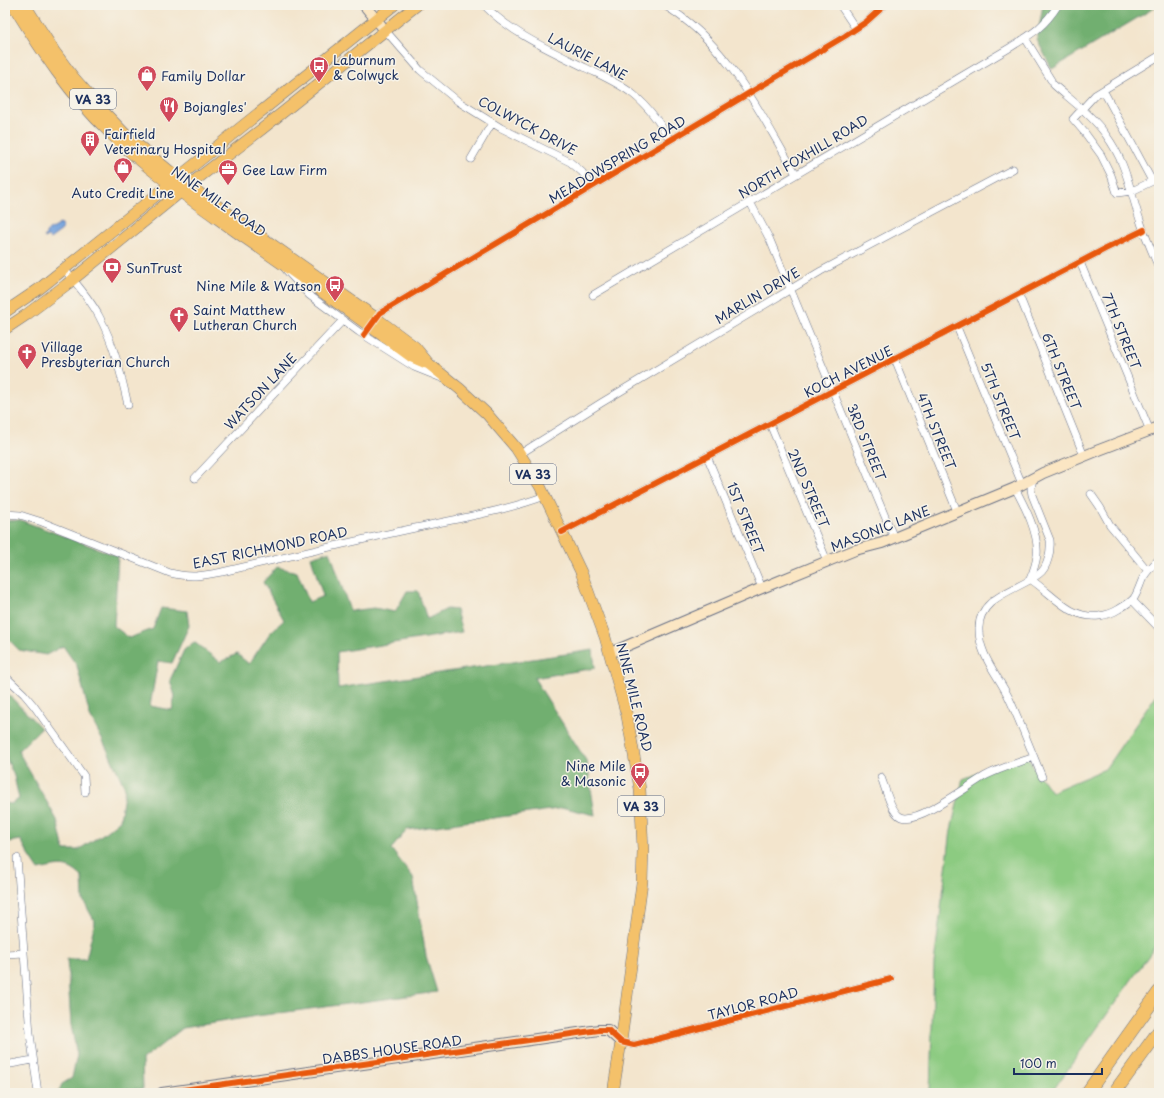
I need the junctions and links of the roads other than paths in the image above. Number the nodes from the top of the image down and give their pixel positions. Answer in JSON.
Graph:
{"nodes":[{"id":1,"x":12,"y":5,"type":"edge"},
{"id":2,"x":25,"y":5,"type":"edge"},
{"id":3,"x":364,"y":5,"type":"edge"},
{"id":4,"x":394,"y":5,"type":"edge"},
{"id":5,"x":417,"y":5,"type":"edge"},
{"id":6,"x":484,"y":5,"type":"edge"},
{"id":7,"x":664,"y":5,"type":"edge"},
{"id":8,"x":840,"y":5,"type":"edge"},
{"id":9,"x":885,"y":5,"type":"edge"},
{"id":10,"x":1058,"y":5,"type":"edge"},
{"id":11,"x":376,"y":19,"type":"junction"},
{"id":12,"x":856,"y":28,"type":"junction"},
{"id":13,"x":385,"y":30,"type":"junction"},
{"id":14,"x":1026,"y":38,"type":"junction"},
{"id":15,"x":1159,"y":56,"type":"edge"},
{"id":16,"x":289,"y":88,"type":"junction"},
{"id":17,"x":1103,"y":90,"type":"junction"},
{"id":18,"x":749,"y":93,"type":"junction"},
{"id":19,"x":1079,"y":111,"type":"junction"},
{"id":20,"x":277,"y":117,"type":"junction"},
{"id":21,"x":492,"y":123,"type":"junction"},
{"id":22,"x":670,"y":140,"type":"junction"},
{"id":23,"x":471,"y":159,"type":"dead end"},
{"id":24,"x":1013,"y":170,"type":"dead end"},
{"id":25,"x":796,"y":174,"type":"junction"},
{"id":26,"x":1156,"y":180,"type":"edge"},
{"id":27,"x":174,"y":181,"type":"junction"},
{"id":28,"x":592,"y":186,"type":"junction"},
{"id":29,"x":185,"y":189,"type":"junction"},
{"id":30,"x":1132,"y":191,"type":"junction"},
{"id":31,"x":750,"y":202,"type":"junction"},
{"id":32,"x":1144,"y":230,"type":"junction"},
{"id":33,"x":1080,"y":262,"type":"junction"},
{"id":34,"x":281,"y":263,"type":"junction"},
{"id":35,"x":1159,"y":268,"type":"edge"},
{"id":36,"x":64,"y":269,"type":"junction"},
{"id":37,"x":73,"y":279,"type":"junction"},
{"id":38,"x":790,"y":289,"type":"junction"},
{"id":39,"x":593,"y":295,"type":"dead end"},
{"id":40,"x":1019,"y":295,"type":"junction"},
{"id":41,"x":5,"y":312,"type":"edge"},
{"id":42,"x":343,"y":320,"type":"junction"},
{"id":43,"x":370,"y":326,"type":"junction"},
{"id":44,"x":957,"y":327,"type":"junction"},
{"id":45,"x":5,"y":329,"type":"edge"},
{"id":46,"x":895,"y":359,"type":"junction"},
{"id":47,"x":450,"y":381,"type":"junction"},
{"id":48,"x":833,"y":391,"type":"junction"},
{"id":49,"x":128,"y":405,"type":"dead end"},
{"id":50,"x":770,"y":424,"type":"junction"},
{"id":51,"x":1154,"y":429,"type":"edge"},
{"id":52,"x":520,"y":454,"type":"junction"},
{"id":53,"x":707,"y":456,"type":"junction"},
{"id":54,"x":1084,"y":456,"type":"junction"},
{"id":55,"x":195,"y":478,"type":"dead end"},
{"id":56,"x":1033,"y":478,"type":"junction"},
{"id":57,"x":1018,"y":486,"type":"junction"},
{"id":58,"x":1091,"y":494,"type":"dead end"},
{"id":59,"x":545,"y":496,"type":"junction"},
{"id":60,"x":958,"y":511,"type":"junction"},
{"id":61,"x":5,"y":514,"type":"edge"},
{"id":62,"x":562,"y":532,"type":"junction"},
{"id":63,"x":894,"y":538,"type":"junction"},
{"id":64,"x":1159,"y":559,"type":"edge"},
{"id":65,"x":827,"y":562,"type":"junction"},
{"id":66,"x":1148,"y":571,"type":"junction"},
{"id":67,"x":1030,"y":579,"type":"junction"},
{"id":68,"x":762,"y":588,"type":"junction"},
{"id":69,"x":1132,"y":600,"type":"junction"},
{"id":70,"x":1159,"y":628,"type":"edge"},
{"id":71,"x":610,"y":653,"type":"junction"},
{"id":72,"x":5,"y":676,"type":"edge"},
{"id":73,"x":1034,"y":757,"type":"junction"},
{"id":74,"x":881,"y":777,"type":"dead end"},
{"id":75,"x":1042,"y":777,"type":"dead end"},
{"id":76,"x":86,"y":792,"type":"dead end"},
{"id":77,"x":17,"y":858,"type":"dead end"},
{"id":78,"x":24,"y":953,"type":"junction"},
{"id":79,"x":5,"y":954,"type":"edge"},
{"id":80,"x":891,"y":979,"type":"dead end"},
{"id":81,"x":1159,"y":992,"type":"edge"},
{"id":82,"x":1159,"y":1031,"type":"edge"},
{"id":83,"x":621,"y":1042,"type":"junction"},
{"id":84,"x":33,"y":1060,"type":"junction"},
{"id":85,"x":5,"y":1065,"type":"edge"},
{"id":86,"x":38,"y":1093,"type":"edge"},
{"id":87,"x":162,"y":1093,"type":"edge"},
{"id":88,"x":613,"y":1093,"type":"edge"},
{"id":89,"x":1086,"y":1093,"type":"edge"},
{"id":90,"x":1114,"y":1093,"type":"edge"}],
"edges":[{"from":1,"to":27,"type":"main road","name":"NINE MILE ROAD","number":"VA 33"},
{"from":2,"to":27,"type":"main road","name":"NINE MILE ROAD","number":"VA 33"},
{"from":3,"to":11,"type":"main road","name":"COLWYCK DRIVE"},
{"from":4,"to":11,"type":"main road"},
{"from":5,"to":13,"type":"main road"},
{"from":6,"to":22,"type":"street","name":"LAURIE LANE"},
{"from":7,"to":18,"type":"street"},
{"from":8,"to":12,"type":"street"},
{"from":9,"to":12,"type":"street","name":"MEADOWSPRING ROAD"},
{"from":10,"to":14,"type":"street","name":"NORTH FOXHILL ROAD"},
{"from":11,"to":13,"type":"main road","name":"COLWYCK DRIVE"},
{"from":11,"to":16,"type":"main road"},
{"from":12,"to":18,"type":"street","name":"MEADOWSPRING ROAD"},
{"from":13,"to":20,"type":"main road"},
{"from":13,"to":21,"type":"street","name":"COLWYCK DRIVE"},
{"from":14,"to":19,"type":"street"},
{"from":14,"to":25,"type":"street","name":"NORTH FOXHILL ROAD"},
{"from":15,"to":17,"type":"street"},
{"from":16,"to":20,"type":"main road"},
{"from":16,"to":27,"type":"main road"},
{"from":17,"to":19,"type":"street"},
{"from":17,"to":26,"type":"street"},
{"from":18,"to":22,"type":"street","name":"MEADOWSPRING ROAD"},
{"from":18,"to":25,"type":"street"},
{"from":19,"to":30,"type":"street"},
{"from":19,"to":30,"type":"street"},
{"from":20,"to":29,"type":"main road"},
{"from":21,"to":23,"type":"street"},
{"from":21,"to":28,"type":"street","name":"COLWYCK DRIVE"},
{"from":22,"to":28,"type":"street","name":"MEADOWSPRING ROAD"},
{"from":24,"to":38,"type":"street","name":"MARLIN DRIVE"},
{"from":25,"to":31,"type":"street","name":"NORTH FOXHILL ROAD"},
{"from":26,"to":30,"type":"street"},
{"from":27,"to":29,"type":"main road","name":"NINE MILE ROAD","number":"VA 33"},
{"from":27,"to":36,"type":"main road"},
{"from":28,"to":43,"type":"street","name":"MEADOWSPRING ROAD"},
{"from":29,"to":34,"type":"main road","name":"NINE MILE ROAD","number":"VA 33"},
{"from":29,"to":37,"type":"main road"},
{"from":29,"to":43,"type":"main road","name":"NINE MILE ROAD","number":"VA 33"},
{"from":30,"to":32,"type":"street"},
{"from":31,"to":38,"type":"street","name":"3RD STREET"},
{"from":31,"to":39,"type":"street","name":"NORTH FOXHILL ROAD"},
{"from":32,"to":33,"type":"street","name":"KOCH AVENUE"},
{"from":32,"to":35,"type":"street"},
{"from":33,"to":40,"type":"street","name":"KOCH AVENUE"},
{"from":33,"to":51,"type":"street","name":"7TH STREET"},
{"from":34,"to":42,"type":"street"},
{"from":34,"to":43,"type":"main road","name":"NINE MILE ROAD","number":"VA 33"},
{"from":36,"to":37,"type":"street"},
{"from":36,"to":41,"type":"main road"},
{"from":37,"to":45,"type":"main road"},
{"from":37,"to":49,"type":"street"},
{"from":38,"to":48,"type":"street","name":"3RD STREET"},
{"from":38,"to":52,"type":"street","name":"MARLIN DRIVE"},
{"from":40,"to":44,"type":"street","name":"KOCH AVENUE"},
{"from":40,"to":54,"type":"street","name":"6TH STREET"},
{"from":42,"to":43,"type":"street"},
{"from":42,"to":55,"type":"street","name":"WATSON LANE"},
{"from":43,"to":47,"type":"main road","name":"NINE MILE ROAD","number":"VA 33"},
{"from":43,"to":47,"type":"street"},
{"from":44,"to":46,"type":"street","name":"KOCH AVENUE"},
{"from":44,"to":57,"type":"street","name":"5TH STREET"},
{"from":46,"to":48,"type":"street","name":"KOCH AVENUE"},
{"from":46,"to":60,"type":"street","name":"4TH STREET"},
{"from":47,"to":52,"type":"main road","name":"NINE MILE ROAD","number":"VA 33"},
{"from":48,"to":50,"type":"street","name":"KOCH AVENUE"},
{"from":48,"to":63,"type":"street","name":"3RD STREET"},
{"from":50,"to":53,"type":"street","name":"KOCH AVENUE"},
{"from":50,"to":65,"type":"street","name":"2ND STREET"},
{"from":51,"to":54,"type":"main road","name":"MASONIC LANE"},
{"from":52,"to":59,"type":"main road","name":"NINE MILE ROAD","number":"VA 33"},
{"from":53,"to":62,"type":"street","name":"KOCH AVENUE"},
{"from":53,"to":68,"type":"street","name":"1ST STREET"},
{"from":54,"to":56,"type":"main road","name":"MASONIC LANE"},
{"from":56,"to":57,"type":"main road","name":"MASONIC LANE"},
{"from":56,"to":67,"type":"street"},
{"from":57,"to":60,"type":"main road","name":"MASONIC LANE"},
{"from":57,"to":67,"type":"street","name":"5TH STREET"},
{"from":58,"to":66,"type":"street"},
{"from":59,"to":61,"type":"street","name":"EAST RICHMOND ROAD"},
{"from":59,"to":62,"type":"main road","name":"NINE MILE ROAD","number":"VA 33"},
{"from":60,"to":63,"type":"main road","name":"MASONIC LANE"},
{"from":62,"to":71,"type":"main road","name":"NINE MILE ROAD","number":"VA 33"},
{"from":63,"to":65,"type":"main road","name":"MASONIC LANE"},
{"from":64,"to":66,"type":"street"},
{"from":65,"to":68,"type":"main road","name":"MASONIC LANE"},
{"from":66,"to":69,"type":"street"},
{"from":67,"to":69,"type":"street"},
{"from":67,"to":73,"type":"street"},
{"from":68,"to":71,"type":"main road","name":"MASONIC LANE"},
{"from":69,"to":70,"type":"street"},
{"from":71,"to":83,"type":"main road","name":"NINE MILE ROAD","number":"VA 33"},
{"from":72,"to":76,"type":"street"},
{"from":73,"to":74,"type":"street"},
{"from":73,"to":75,"type":"street"},
{"from":77,"to":78,"type":"street"},
{"from":78,"to":79,"type":"street"},
{"from":78,"to":84,"type":"street"},
{"from":80,"to":83,"type":"street","name":"TAYLOR ROAD"},
{"from":81,"to":89,"type":"highway"},
{"from":82,"to":90,"type":"highway"},
{"from":83,"to":87,"type":"main road","name":"DABBS HOUSE ROAD"},
{"from":83,"to":88,"type":"main road","name":"NINE MILE ROAD","number":"VA 33"},
{"from":84,"to":85,"type":"street"},
{"from":84,"to":86,"type":"street"}]}
